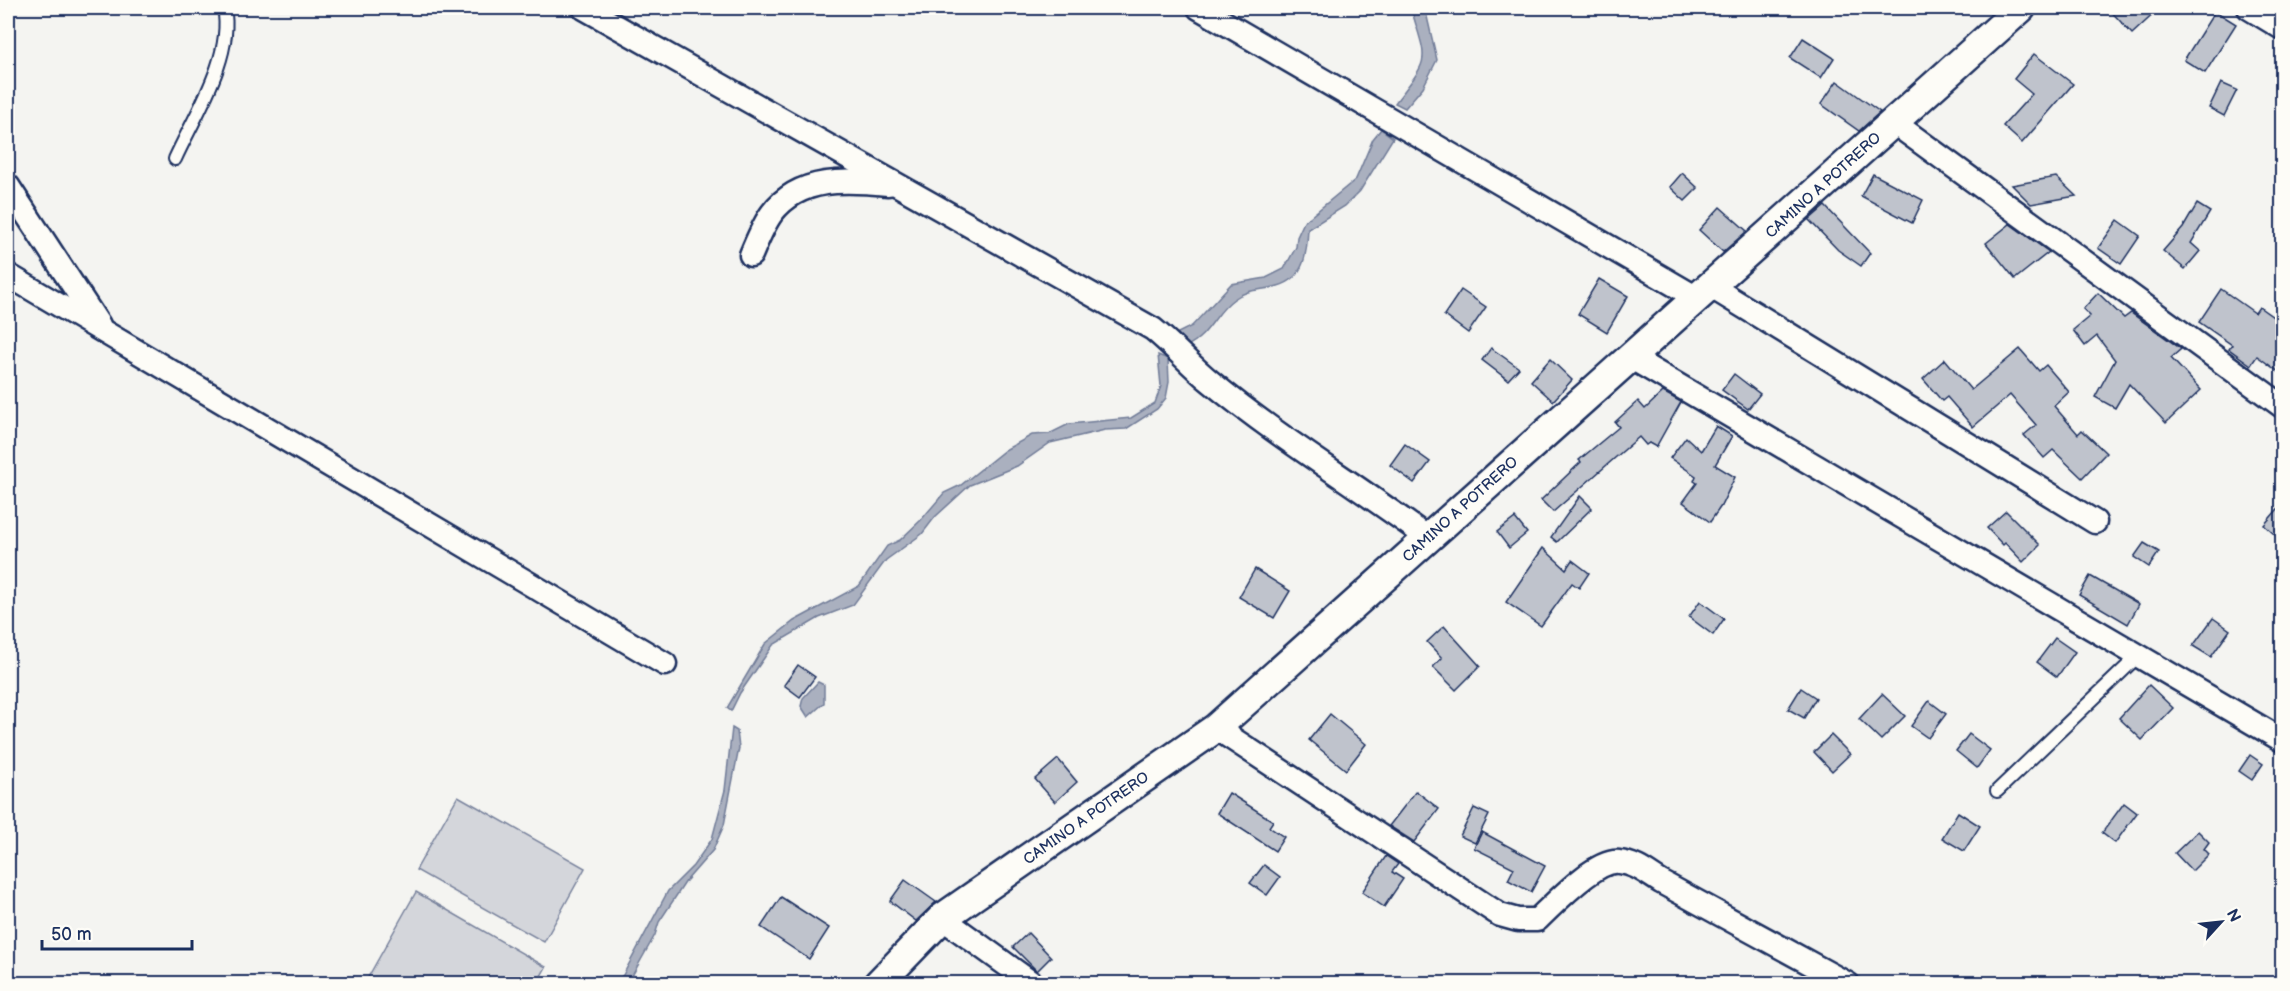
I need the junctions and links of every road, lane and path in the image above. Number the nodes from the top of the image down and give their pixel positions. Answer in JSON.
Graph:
{"nodes":[{"id":1,"x":224,"y":8,"type":"edge"},
{"id":2,"x":584,"y":8,"type":"edge"},
{"id":3,"x":1199,"y":8,"type":"edge"},
{"id":4,"x":2021,"y":8,"type":"edge"},
{"id":5,"x":2249,"y":8,"type":"edge"},
{"id":6,"x":2283,"y":28,"type":"edge"},
{"id":7,"x":1893,"y":122,"type":"junction"},
{"id":8,"x":175,"y":159,"type":"dead end"},
{"id":9,"x":899,"y":185,"type":"junction"},
{"id":10,"x":8,"y":186,"type":"edge"},
{"id":11,"x":751,"y":255,"type":"dead end"},
{"id":12,"x":8,"y":275,"type":"edge"},
{"id":13,"x":1703,"y":292,"type":"junction"},
{"id":14,"x":102,"y":329,"type":"junction"},
{"id":15,"x":1630,"y":357,"type":"junction"},
{"id":16,"x":2283,"y":406,"type":"edge"},
{"id":17,"x":2095,"y":522,"type":"dead end"},
{"id":18,"x":1428,"y":538,"type":"junction"},
{"id":19,"x":2138,"y":656,"type":"junction"},
{"id":20,"x":665,"y":664,"type":"dead end"},
{"id":21,"x":1216,"y":728,"type":"junction"},
{"id":22,"x":2283,"y":740,"type":"edge"},
{"id":23,"x":1997,"y":791,"type":"dead end"},
{"id":24,"x":942,"y":918,"type":"junction"},
{"id":25,"x":878,"y":984,"type":"edge"},
{"id":26,"x":1033,"y":984,"type":"edge"},
{"id":27,"x":1848,"y":984,"type":"edge"}],
"edges":[{"from":1,"to":8,"type":"lane"},
{"from":2,"to":9,"type":"street"},
{"from":3,"to":13,"type":"street"},
{"from":4,"to":7,"type":"street","name":"CAMINO A POTRERO"},
{"from":5,"to":6,"type":"street"},
{"from":7,"to":13,"type":"street","name":"CAMINO A POTRERO"},
{"from":7,"to":16,"type":"street"},
{"from":9,"to":11,"type":"street"},
{"from":9,"to":18,"type":"street"},
{"from":10,"to":14,"type":"street"},
{"from":12,"to":14,"type":"street"},
{"from":13,"to":15,"type":"street","name":"CAMINO A POTRERO"},
{"from":13,"to":17,"type":"street"},
{"from":14,"to":20,"type":"street"},
{"from":15,"to":18,"type":"street","name":"CAMINO A POTRERO"},
{"from":15,"to":19,"type":"street"},
{"from":18,"to":21,"type":"street","name":"CAMINO A POTRERO"},
{"from":19,"to":22,"type":"street"},
{"from":19,"to":23,"type":"lane"},
{"from":21,"to":24,"type":"street","name":"CAMINO A POTRERO"},
{"from":21,"to":27,"type":"street"},
{"from":24,"to":25,"type":"street","name":"CAMINO A POTRERO"},
{"from":24,"to":26,"type":"street"}]}
